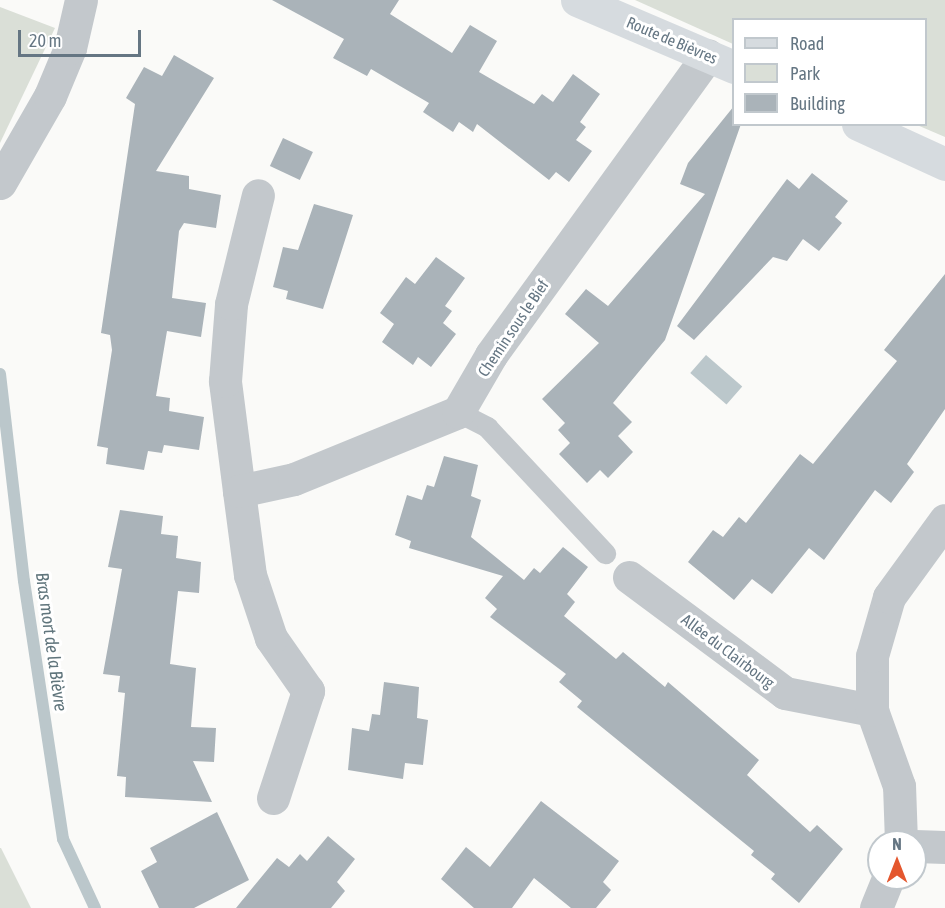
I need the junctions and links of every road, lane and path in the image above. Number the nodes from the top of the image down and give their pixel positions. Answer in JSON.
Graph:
{"nodes":[{"id":1,"x":81,"y":0,"type":"edge"},
{"id":2,"x":577,"y":0,"type":"edge"},
{"id":3,"x":721,"y":61,"type":"edge"},
{"id":4,"x":862,"y":126,"type":"edge"},
{"id":5,"x":945,"y":164,"type":"edge"},
{"id":6,"x":0,"y":183,"type":"edge"},
{"id":7,"x":258,"y":195,"type":"dead end"},
{"id":8,"x":458,"y":412,"type":"junction"},
{"id":9,"x":238,"y":491,"type":"junction"},
{"id":10,"x":945,"y":520,"type":"edge"},
{"id":11,"x":605,"y":553,"type":"dead end"},
{"id":12,"x":629,"y":577,"type":"dead end"},
{"id":13,"x":872,"y":710,"type":"junction"},
{"id":14,"x":273,"y":798,"type":"dead end"},
{"id":15,"x":901,"y":830,"type":"edge"},
{"id":16,"x":927,"y":846,"type":"edge"},
{"id":17,"x":945,"y":847,"type":"edge"},
{"id":18,"x":883,"y":890,"type":"edge"},
{"id":19,"x":876,"y":908,"type":"edge"}],
"edges":[{"from":1,"to":6,"type":"street"},
{"from":2,"to":3,"type":"street","name":"Route de Bièvres"},
{"from":3,"to":8,"type":"street","name":"Chemin sous le Bief"},
{"from":4,"to":5,"type":"street"},
{"from":7,"to":9,"type":"street"},
{"from":8,"to":9,"type":"street"},
{"from":8,"to":11,"type":"lane"},
{"from":9,"to":14,"type":"street"},
{"from":10,"to":13,"type":"street"},
{"from":12,"to":13,"type":"street","name":"Allée du Clairbourg"},
{"from":13,"to":15,"type":"street"},
{"from":16,"to":17,"type":"street"},
{"from":18,"to":19,"type":"street"}]}
